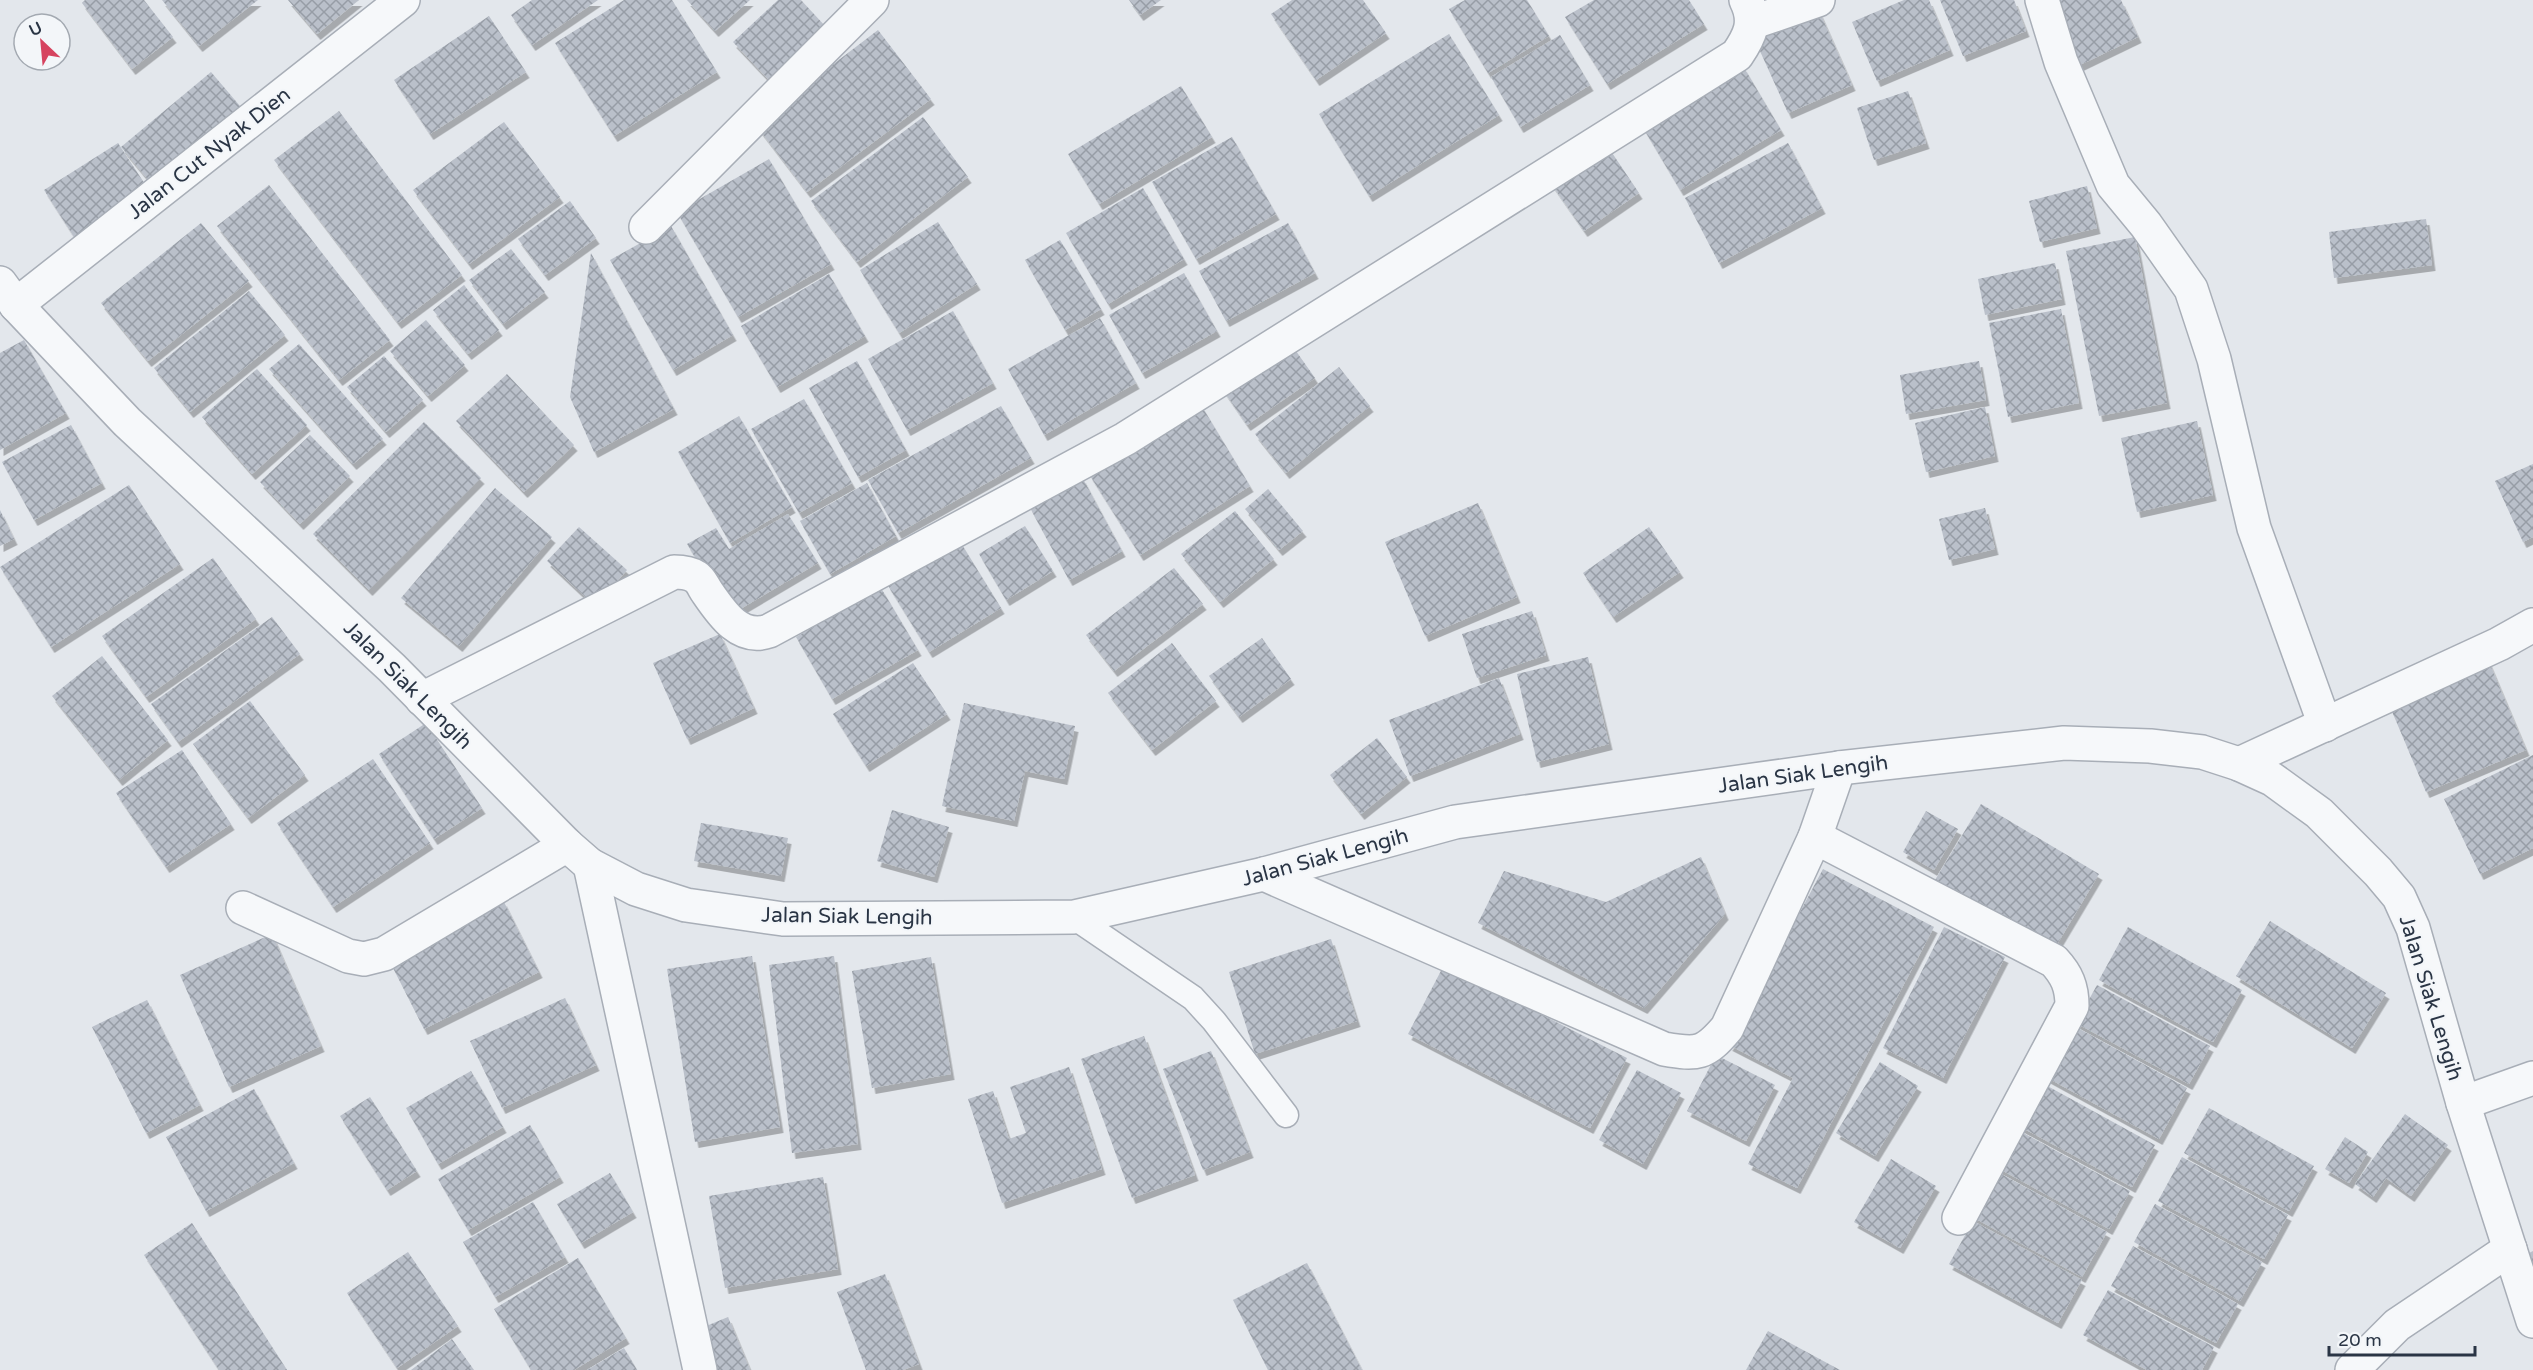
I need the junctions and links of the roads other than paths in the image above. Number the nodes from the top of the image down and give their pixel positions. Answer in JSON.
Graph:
{"nodes":[{"id":1,"x":403,"y":0,"type":"edge"},
{"id":2,"x":872,"y":0,"type":"edge"},
{"id":3,"x":1818,"y":0,"type":"edge"},
{"id":4,"x":2042,"y":0,"type":"edge"},
{"id":5,"x":1750,"y":11,"type":"edge"},
{"id":6,"x":645,"y":227,"type":"dead end"},
{"id":7,"x":8,"y":294,"type":"edge"},
{"id":8,"x":2533,"y":625,"type":"edge"},
{"id":9,"x":422,"y":699,"type":"junction"},
{"id":10,"x":2325,"y":725,"type":"junction"},
{"id":11,"x":2239,"y":764,"type":"junction"},
{"id":12,"x":1839,"y":768,"type":"junction"},
{"id":13,"x":1815,"y":837,"type":"junction"},
{"id":14,"x":578,"y":855,"type":"junction"},
{"id":15,"x":1264,"y":874,"type":"junction"},
{"id":16,"x":243,"y":908,"type":"dead end"},
{"id":17,"x":1074,"y":918,"type":"junction"},
{"id":18,"x":2533,"y":1078,"type":"edge"},
{"id":19,"x":2463,"y":1103,"type":"junction"},
{"id":20,"x":1286,"y":1115,"type":"dead end"},
{"id":21,"x":1959,"y":1218,"type":"dead end"},
{"id":22,"x":2510,"y":1249,"type":"junction"},
{"id":23,"x":2533,"y":1321,"type":"edge"},
{"id":24,"x":700,"y":1370,"type":"edge"},
{"id":25,"x":2352,"y":1370,"type":"edge"}],
"edges":[{"from":1,"to":7,"type":"street","name":"Jalan Cut Nyak Dien"},
{"from":2,"to":6,"type":"street"},
{"from":3,"to":5,"type":"street"},
{"from":4,"to":10,"type":"street"},
{"from":5,"to":9,"type":"street"},
{"from":7,"to":9,"type":"street","name":"Jalan Siak Lengih"},
{"from":8,"to":10,"type":"street"},
{"from":9,"to":14,"type":"street","name":"Jalan Siak Lengih"},
{"from":10,"to":11,"type":"street"},
{"from":11,"to":12,"type":"street","name":"Jalan Siak Lengih"},
{"from":11,"to":19,"type":"street","name":"Jalan Siak Lengih"},
{"from":12,"to":13,"type":"street"},
{"from":12,"to":15,"type":"street","name":"Jalan Siak Lengih"},
{"from":13,"to":15,"type":"street"},
{"from":13,"to":21,"type":"street"},
{"from":14,"to":16,"type":"street"},
{"from":14,"to":17,"type":"street","name":"Jalan Siak Lengih"},
{"from":14,"to":24,"type":"street"},
{"from":15,"to":17,"type":"street","name":"Jalan Siak Lengih"},
{"from":17,"to":20,"type":"lane"},
{"from":18,"to":19,"type":"street"},
{"from":19,"to":22,"type":"street","name":"Jalan Siak Lengih"},
{"from":22,"to":23,"type":"street","name":"Jalan Siak Lengih"},
{"from":22,"to":25,"type":"street"}]}
